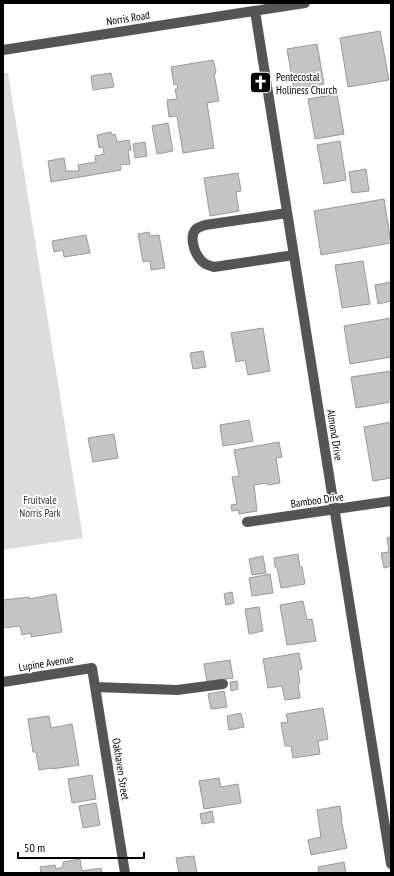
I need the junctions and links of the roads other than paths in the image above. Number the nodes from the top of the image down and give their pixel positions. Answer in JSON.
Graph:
{"nodes":[{"id":1,"x":305,"y":3,"type":"edge"},
{"id":2,"x":255,"y":11,"type":"junction"},
{"id":3,"x":3,"y":50,"type":"edge"},
{"id":4,"x":287,"y":213,"type":"junction"},
{"id":5,"x":294,"y":255,"type":"junction"},
{"id":6,"x":391,"y":501,"type":"edge"},
{"id":7,"x":335,"y":510,"type":"junction"},
{"id":8,"x":247,"y":522,"type":"dead end"},
{"id":9,"x":92,"y":668,"type":"joint"},
{"id":10,"x":3,"y":682,"type":"edge"},
{"id":11,"x":223,"y":684,"type":"dead end"},
{"id":12,"x":95,"y":687,"type":"junction"},
{"id":13,"x":391,"y":864,"type":"edge"},
{"id":14,"x":125,"y":873,"type":"edge"}],
"edges":[{"from":1,"to":2,"type":"street","name":"Norris Road"},
{"from":2,"to":3,"type":"street","name":"Norris Road"},
{"from":2,"to":4,"type":"street","name":"Almond Drive"},
{"from":4,"to":5,"type":"street","name":"Almond Drive"},
{"from":4,"to":5,"type":"street"},
{"from":5,"to":7,"type":"street","name":"Almond Drive"},
{"from":6,"to":7,"type":"street","name":"Bamboo Drive"},
{"from":7,"to":8,"type":"street","name":"Bamboo Drive"},
{"from":7,"to":13,"type":"street","name":"Almond Drive"},
{"from":9,"to":10,"type":"street","name":"Lupine Avenue"},
{"from":9,"to":12,"type":"street","name":"Oakhaven Street"},
{"from":11,"to":12,"type":"street"},
{"from":12,"to":14,"type":"street","name":"Oakhaven Street"}]}
